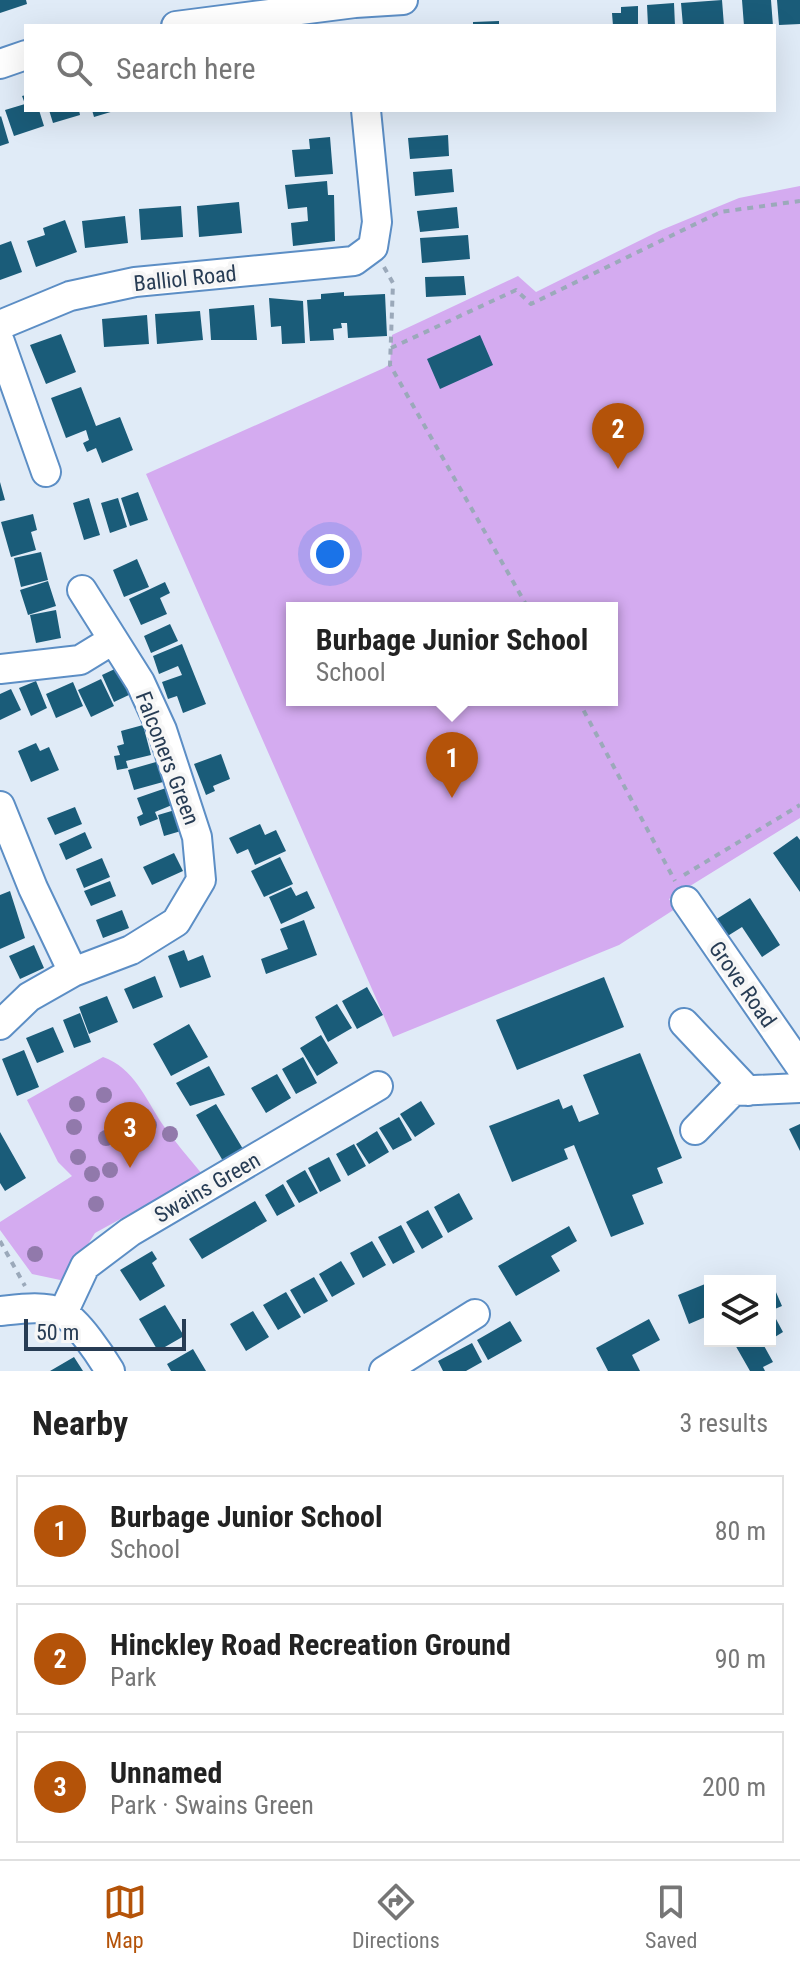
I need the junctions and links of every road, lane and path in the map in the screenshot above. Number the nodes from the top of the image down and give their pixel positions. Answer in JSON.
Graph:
{"nodes":[{"id":1,"x":403,"y":0,"type":"edge"},
{"id":2,"x":355,"y":10,"type":"edge"},
{"id":3,"x":198,"y":24,"type":"edge"},
{"id":4,"x":24,"y":56,"type":"edge"},
{"id":5,"x":0,"y":64,"type":"edge"},
{"id":6,"x":366,"y":112,"type":"edge"},
{"id":7,"x":800,"y":201,"type":"edge"},
{"id":8,"x":373,"y":247,"type":"junction"},
{"id":9,"x":0,"y":325,"type":"edge"},
{"id":10,"x":0,"y":342,"type":"edge"},
{"id":11,"x":391,"y":348,"type":"junction"},
{"id":12,"x":46,"y":472,"type":"dead end"},
{"id":13,"x":82,"y":590,"type":"dead end"},
{"id":14,"x":525,"y":602,"type":"edge"},
{"id":15,"x":111,"y":641,"type":"junction"},
{"id":16,"x":0,"y":669,"type":"edge"},
{"id":17,"x":581,"y":706,"type":"edge"},
{"id":18,"x":800,"y":805,"type":"edge"},
{"id":19,"x":0,"y":806,"type":"edge"},
{"id":20,"x":681,"y":891,"type":"junction"},
{"id":21,"x":73,"y":972,"type":"junction"},
{"id":22,"x":684,"y":1023,"type":"dead end"},
{"id":23,"x":0,"y":1025,"type":"edge"},
{"id":24,"x":800,"y":1066,"type":"edge"},
{"id":25,"x":378,"y":1086,"type":"dead end"},
{"id":26,"x":800,"y":1088,"type":"edge"},
{"id":27,"x":748,"y":1091,"type":"junction"},
{"id":28,"x":695,"y":1130,"type":"dead end"},
{"id":29,"x":0,"y":1241,"type":"edge"},
{"id":30,"x":30,"y":1308,"type":"junction"},
{"id":31,"x":0,"y":1311,"type":"edge"},
{"id":32,"x":63,"y":1313,"type":"junction"},
{"id":33,"x":475,"y":1314,"type":"dead end"},
{"id":34,"x":110,"y":1371,"type":"edge"},
{"id":35,"x":384,"y":1371,"type":"edge"}],
"edges":[{"from":1,"to":2,"type":"street"},
{"from":2,"to":3,"type":"street"},
{"from":4,"to":5,"type":"street"},
{"from":6,"to":8,"type":"street"},
{"from":7,"to":11,"type":"path"},
{"from":8,"to":9,"type":"street","name":"Balliol Road"},
{"from":8,"to":11,"type":"path"},
{"from":10,"to":12,"type":"street"},
{"from":11,"to":14,"type":"path"},
{"from":13,"to":15,"type":"street","name":"Falconers Green"},
{"from":15,"to":16,"type":"street"},
{"from":15,"to":21,"type":"street","name":"Falconers Green"},
{"from":17,"to":20,"type":"path"},
{"from":18,"to":20,"type":"path"},
{"from":19,"to":21,"type":"street"},
{"from":20,"to":24,"type":"street","name":"Grove Road"},
{"from":21,"to":23,"type":"street","name":"Falconers Green"},
{"from":22,"to":27,"type":"street"},
{"from":25,"to":32,"type":"street","name":"Swains Green"},
{"from":26,"to":27,"type":"street"},
{"from":27,"to":28,"type":"street"},
{"from":29,"to":30,"type":"path"},
{"from":30,"to":31,"type":"street"},
{"from":30,"to":32,"type":"street"},
{"from":32,"to":34,"type":"street"},
{"from":33,"to":35,"type":"street"}]}
